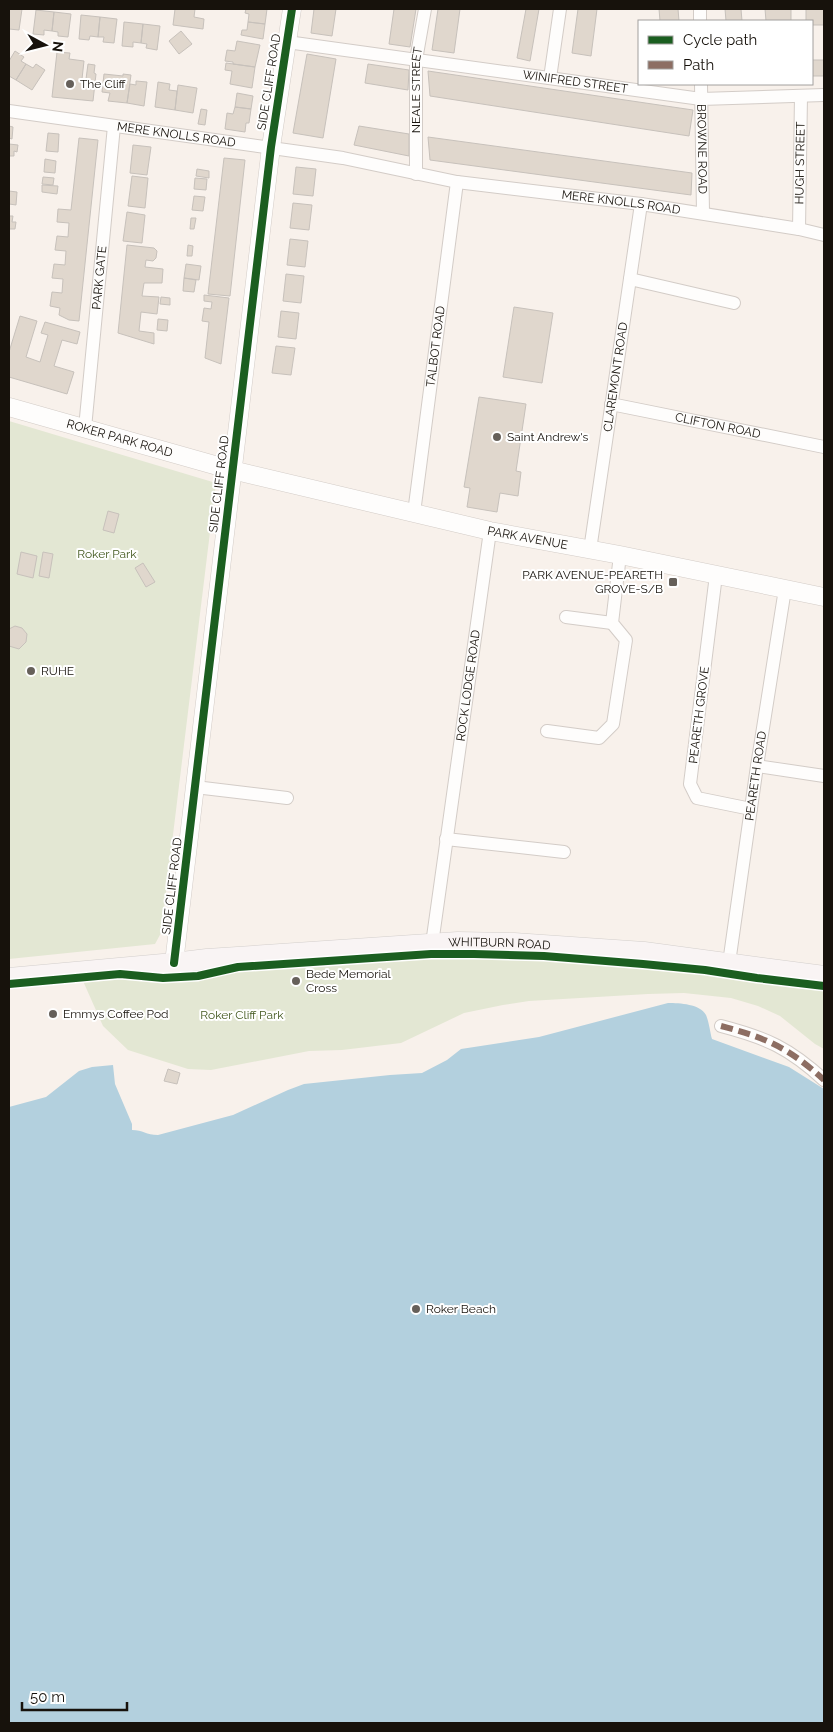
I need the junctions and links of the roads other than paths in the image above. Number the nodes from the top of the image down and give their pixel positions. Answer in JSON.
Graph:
{"nodes":[{"id":1,"x":292,"y":9,"type":"edge"},
{"id":2,"x":425,"y":9,"type":"edge"},
{"id":3,"x":560,"y":9,"type":"edge"},
{"id":4,"x":287,"y":42,"type":"junction"},
{"id":5,"x":416,"y":60,"type":"junction"},
{"id":6,"x":550,"y":78,"type":"junction"},
{"id":7,"x":701,"y":85,"type":"edge"},
{"id":8,"x":824,"y":95,"type":"edge"},
{"id":9,"x":801,"y":96,"type":"junction"},
{"id":10,"x":701,"y":99,"type":"junction"},
{"id":11,"x":9,"y":111,"type":"edge"},
{"id":12,"x":114,"y":126,"type":"junction"},
{"id":13,"x":271,"y":147,"type":"junction"},
{"id":14,"x":416,"y":174,"type":"junction"},
{"id":15,"x":456,"y":182,"type":"junction"},
{"id":16,"x":642,"y":204,"type":"junction"},
{"id":17,"x":703,"y":213,"type":"junction"},
{"id":18,"x":799,"y":229,"type":"junction"},
{"id":19,"x":824,"y":235,"type":"edge"},
{"id":20,"x":630,"y":279,"type":"junction"},
{"id":21,"x":734,"y":303,"type":"dead end"},
{"id":22,"x":611,"y":404,"type":"junction"},
{"id":23,"x":9,"y":408,"type":"edge"},
{"id":24,"x":85,"y":428,"type":"junction"},
{"id":25,"x":824,"y":447,"type":"edge"},
{"id":26,"x":232,"y":470,"type":"junction"},
{"id":27,"x":414,"y":513,"type":"junction"},
{"id":28,"x":490,"y":531,"type":"junction"},
{"id":29,"x":590,"y":550,"type":"junction"},
{"id":30,"x":620,"y":555,"type":"junction"},
{"id":31,"x":716,"y":575,"type":"junction"},
{"id":32,"x":785,"y":589,"type":"junction"},
{"id":33,"x":824,"y":598,"type":"edge"},
{"id":34,"x":566,"y":617,"type":"dead end"},
{"id":35,"x":612,"y":623,"type":"junction"},
{"id":36,"x":547,"y":731,"type":"dead end"},
{"id":37,"x":757,"y":766,"type":"junction"},
{"id":38,"x":824,"y":776,"type":"edge"},
{"id":39,"x":195,"y":787,"type":"junction"},
{"id":40,"x":287,"y":798,"type":"dead end"},
{"id":41,"x":751,"y":809,"type":"junction"},
{"id":42,"x":446,"y":839,"type":"junction"},
{"id":43,"x":564,"y":852,"type":"dead end"},
{"id":44,"x":432,"y":944,"type":"junction"},
{"id":45,"x":174,"y":963,"type":"junction"},
{"id":46,"x":729,"y":963,"type":"junction"},
{"id":47,"x":824,"y":976,"type":"edge"},
{"id":48,"x":9,"y":978,"type":"edge"},
{"id":49,"x":721,"y":1026,"type":"dead end"},
{"id":50,"x":824,"y":1080,"type":"edge"}],
"edges":[{"from":1,"to":4,"type":"street","name":"SIDE CLIFF ROAD"},
{"from":2,"to":5,"type":"street","name":"NEALE STREET"},
{"from":3,"to":6,"type":"street"},
{"from":4,"to":5,"type":"street","name":"WINIFRED STREET"},
{"from":4,"to":13,"type":"street","name":"SIDE CLIFF ROAD"},
{"from":5,"to":6,"type":"street","name":"WINIFRED STREET"},
{"from":5,"to":14,"type":"street","name":"NEALE STREET"},
{"from":6,"to":10,"type":"street","name":"WINIFRED STREET"},
{"from":7,"to":10,"type":"street","name":"BROWNE ROAD"},
{"from":8,"to":9,"type":"street","name":"WINIFRED STREET"},
{"from":9,"to":10,"type":"street","name":"WINIFRED STREET"},
{"from":9,"to":18,"type":"street","name":"HUGH STREET"},
{"from":10,"to":17,"type":"street","name":"BROWNE ROAD"},
{"from":11,"to":12,"type":"street","name":"MERE KNOLLS ROAD"},
{"from":12,"to":13,"type":"street","name":"MERE KNOLLS ROAD"},
{"from":12,"to":24,"type":"street","name":"PARK GATE"},
{"from":13,"to":14,"type":"street","name":"MERE KNOLLS ROAD"},
{"from":13,"to":26,"type":"street","name":"SIDE CLIFF ROAD"},
{"from":14,"to":15,"type":"street","name":"MERE KNOLLS ROAD"},
{"from":15,"to":16,"type":"street","name":"MERE KNOLLS ROAD"},
{"from":15,"to":27,"type":"street","name":"TALBOT ROAD"},
{"from":16,"to":17,"type":"street","name":"MERE KNOLLS ROAD"},
{"from":16,"to":20,"type":"street","name":"CLAREMONT ROAD"},
{"from":17,"to":18,"type":"street","name":"MERE KNOLLS ROAD"},
{"from":18,"to":19,"type":"street","name":"MERE KNOLLS ROAD"},
{"from":20,"to":21,"type":"street"},
{"from":20,"to":22,"type":"street","name":"CLAREMONT ROAD"},
{"from":22,"to":25,"type":"street","name":"CLIFTON ROAD"},
{"from":22,"to":29,"type":"street","name":"CLAREMONT ROAD"},
{"from":23,"to":24,"type":"street","name":"ROKER PARK ROAD"},
{"from":24,"to":26,"type":"street","name":"ROKER PARK ROAD"},
{"from":26,"to":27,"type":"street","name":"PARK AVENUE"},
{"from":26,"to":39,"type":"street","name":"SIDE CLIFF ROAD"},
{"from":27,"to":28,"type":"street","name":"PARK AVENUE"},
{"from":28,"to":29,"type":"street","name":"PARK AVENUE"},
{"from":28,"to":42,"type":"street","name":"ROCK LODGE ROAD"},
{"from":29,"to":30,"type":"street","name":"PARK AVENUE"},
{"from":30,"to":31,"type":"street","name":"PARK AVENUE"},
{"from":30,"to":35,"type":"street"},
{"from":31,"to":32,"type":"street","name":"PARK AVENUE"},
{"from":31,"to":41,"type":"street","name":"PEARETH GROVE"},
{"from":32,"to":33,"type":"street","name":"PARK AVENUE"},
{"from":32,"to":37,"type":"street","name":"PEARETH ROAD"},
{"from":34,"to":35,"type":"street"},
{"from":35,"to":36,"type":"street"},
{"from":37,"to":38,"type":"street"},
{"from":37,"to":41,"type":"street","name":"PEARETH ROAD"},
{"from":39,"to":40,"type":"street"},
{"from":39,"to":45,"type":"street","name":"SIDE CLIFF ROAD"},
{"from":41,"to":46,"type":"street","name":"PEARETH ROAD"},
{"from":42,"to":43,"type":"street"},
{"from":42,"to":44,"type":"street","name":"ROCK LODGE ROAD"},
{"from":44,"to":45,"type":"main road","name":"WHITBURN ROAD"},
{"from":44,"to":46,"type":"main road","name":"WHITBURN ROAD"},
{"from":45,"to":48,"type":"main road","name":"WHITBURN ROAD"},
{"from":46,"to":47,"type":"main road","name":"WHITBURN ROAD"},
{"from":49,"to":50,"type":"street"}]}
